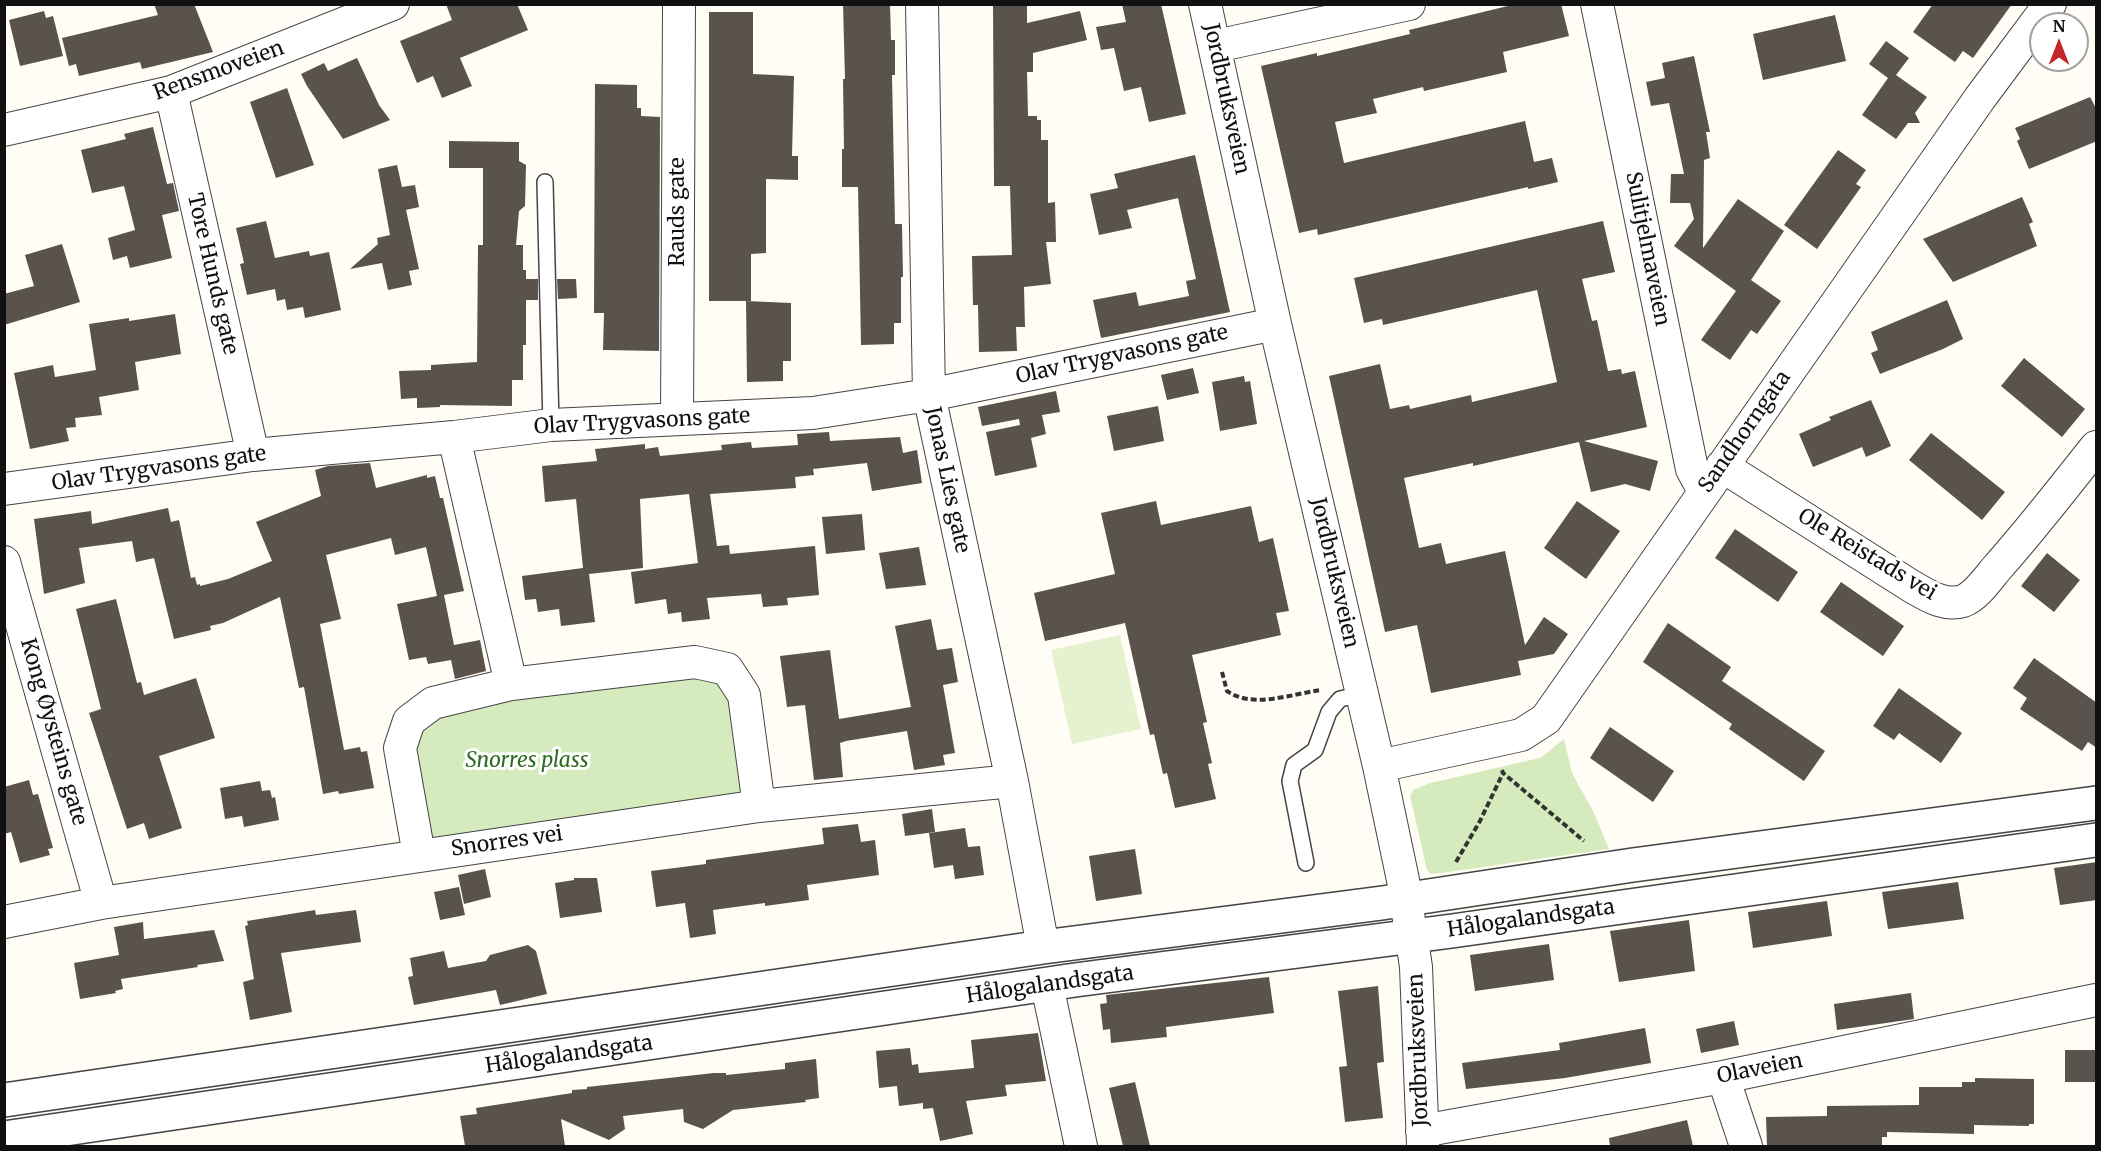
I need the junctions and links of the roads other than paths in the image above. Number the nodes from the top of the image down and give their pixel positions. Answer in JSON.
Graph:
{"nodes":[{"id":1,"x":393,"y":4,"type":"edge"},
{"id":2,"x":679,"y":4,"type":"edge"},
{"id":3,"x":922,"y":4,"type":"edge"},
{"id":4,"x":1205,"y":4,"type":"edge"},
{"id":5,"x":1409,"y":4,"type":"edge"},
{"id":6,"x":1597,"y":4,"type":"edge"},
{"id":7,"x":2050,"y":4,"type":"edge"},
{"id":8,"x":1216,"y":46,"type":"junction"},
{"id":9,"x":171,"y":92,"type":"junction"},
{"id":10,"x":4,"y":130,"type":"edge"},
{"id":11,"x":545,"y":182,"type":"dead end"},
{"id":12,"x":1275,"y":324,"type":"junction"},
{"id":13,"x":929,"y":395,"type":"junction"},
{"id":14,"x":677,"y":419,"type":"junction"},
{"id":15,"x":551,"y":425,"type":"junction"},
{"id":16,"x":454,"y":437,"type":"junction"},
{"id":17,"x":2097,"y":447,"type":"edge"},
{"id":18,"x":253,"y":455,"type":"junction"},
{"id":19,"x":1722,"y":466,"type":"junction"},
{"id":20,"x":4,"y":489,"type":"edge"},
{"id":21,"x":1704,"y":491,"type":"junction"},
{"id":22,"x":4,"y":562,"type":"edge"},
{"id":23,"x":511,"y":684,"type":"junction"},
{"id":24,"x":1351,"y":697,"type":"junction"},
{"id":25,"x":1379,"y":766,"type":"junction"},
{"id":26,"x":1012,"y":781,"type":"junction"},
{"id":27,"x":2097,"y":803,"type":"edge"},
{"id":28,"x":759,"y":806,"type":"junction"},
{"id":29,"x":2097,"y":840,"type":"edge"},
{"id":30,"x":419,"y":855,"type":"junction"},
{"id":31,"x":1306,"y":863,"type":"dead end"},
{"id":32,"x":1406,"y":898,"type":"junction"},
{"id":33,"x":101,"y":903,"type":"junction"},
{"id":34,"x":4,"y":922,"type":"edge"},
{"id":35,"x":1412,"y":936,"type":"junction"},
{"id":36,"x":1043,"y":947,"type":"junction"},
{"id":37,"x":1047,"y":985,"type":"junction"},
{"id":38,"x":2097,"y":1000,"type":"edge"},
{"id":39,"x":1723,"y":1077,"type":"junction"},
{"id":40,"x":4,"y":1100,"type":"edge"},
{"id":41,"x":4,"y":1138,"type":"edge"},
{"id":42,"x":1423,"y":1139,"type":"edge"},
{"id":43,"x":1081,"y":1146,"type":"edge"},
{"id":44,"x":1746,"y":1146,"type":"edge"}],
"edges":[{"from":1,"to":9,"type":"street","name":"Rensmoveien"},
{"from":2,"to":14,"type":"street","name":"Rauds gate"},
{"from":3,"to":13,"type":"street","name":"Jonas Lies gate"},
{"from":4,"to":8,"type":"street","name":"Jordbruksveien"},
{"from":5,"to":8,"type":"street"},
{"from":6,"to":21,"type":"street","name":"Sulitjelmaveien"},
{"from":7,"to":19,"type":"street","name":"Sandhorngata"},
{"from":8,"to":12,"type":"street","name":"Jordbruksveien"},
{"from":9,"to":10,"type":"street","name":"Rensmoveien"},
{"from":9,"to":18,"type":"street","name":"Tore Hunds gate"},
{"from":11,"to":15,"type":"lane"},
{"from":12,"to":13,"type":"street","name":"Olav Trygvasons gate"},
{"from":12,"to":24,"type":"street","name":"Jordbruksveien"},
{"from":13,"to":14,"type":"street","name":"Olav Trygvasons gate"},
{"from":13,"to":26,"type":"street","name":"Jonas Lies gate"},
{"from":14,"to":15,"type":"street","name":"Olav Trygvasons gate"},
{"from":15,"to":16,"type":"street","name":"Olav Trygvasons gate"},
{"from":16,"to":18,"type":"street","name":"Olav Trygvasons gate"},
{"from":16,"to":23,"type":"street"},
{"from":17,"to":19,"type":"street","name":"Ole Reistads vei"},
{"from":18,"to":20,"type":"street","name":"Olav Trygvasons gate"},
{"from":19,"to":21,"type":"street","name":"Sandhorngata"},
{"from":21,"to":25,"type":"street","name":"Sandhorngata"},
{"from":22,"to":33,"type":"street","name":"Kong Øysteins gate"},
{"from":23,"to":28,"type":"street"},
{"from":23,"to":30,"type":"street"},
{"from":24,"to":25,"type":"street","name":"Jordbruksveien"},
{"from":24,"to":31,"type":"lane"},
{"from":25,"to":32,"type":"street","name":"Jordbruksveien"},
{"from":26,"to":28,"type":"street","name":"Snorres vei"},
{"from":26,"to":36,"type":"street","name":"Jonas Lies gate"},
{"from":27,"to":32,"type":"street","name":"Hålogalandsgata"},
{"from":28,"to":30,"type":"street","name":"Snorres vei"},
{"from":29,"to":35,"type":"street","name":"Hålogalandsgata"},
{"from":30,"to":33,"type":"street","name":"Snorres vei"},
{"from":32,"to":35,"type":"street","name":"Jordbruksveien"},
{"from":32,"to":36,"type":"street","name":"Hålogalandsgata"},
{"from":33,"to":34,"type":"street","name":"Snorres vei"},
{"from":35,"to":37,"type":"street","name":"Hålogalandsgata"},
{"from":35,"to":42,"type":"street","name":"Jordbruksveien"},
{"from":36,"to":40,"type":"street","name":"Hålogalandsgata"},
{"from":37,"to":41,"type":"street","name":"Hålogalandsgata"},
{"from":37,"to":43,"type":"street"},
{"from":38,"to":39,"type":"street","name":"Olaveien"},
{"from":39,"to":42,"type":"street","name":"Olaveien"},
{"from":39,"to":44,"type":"street"}]}
